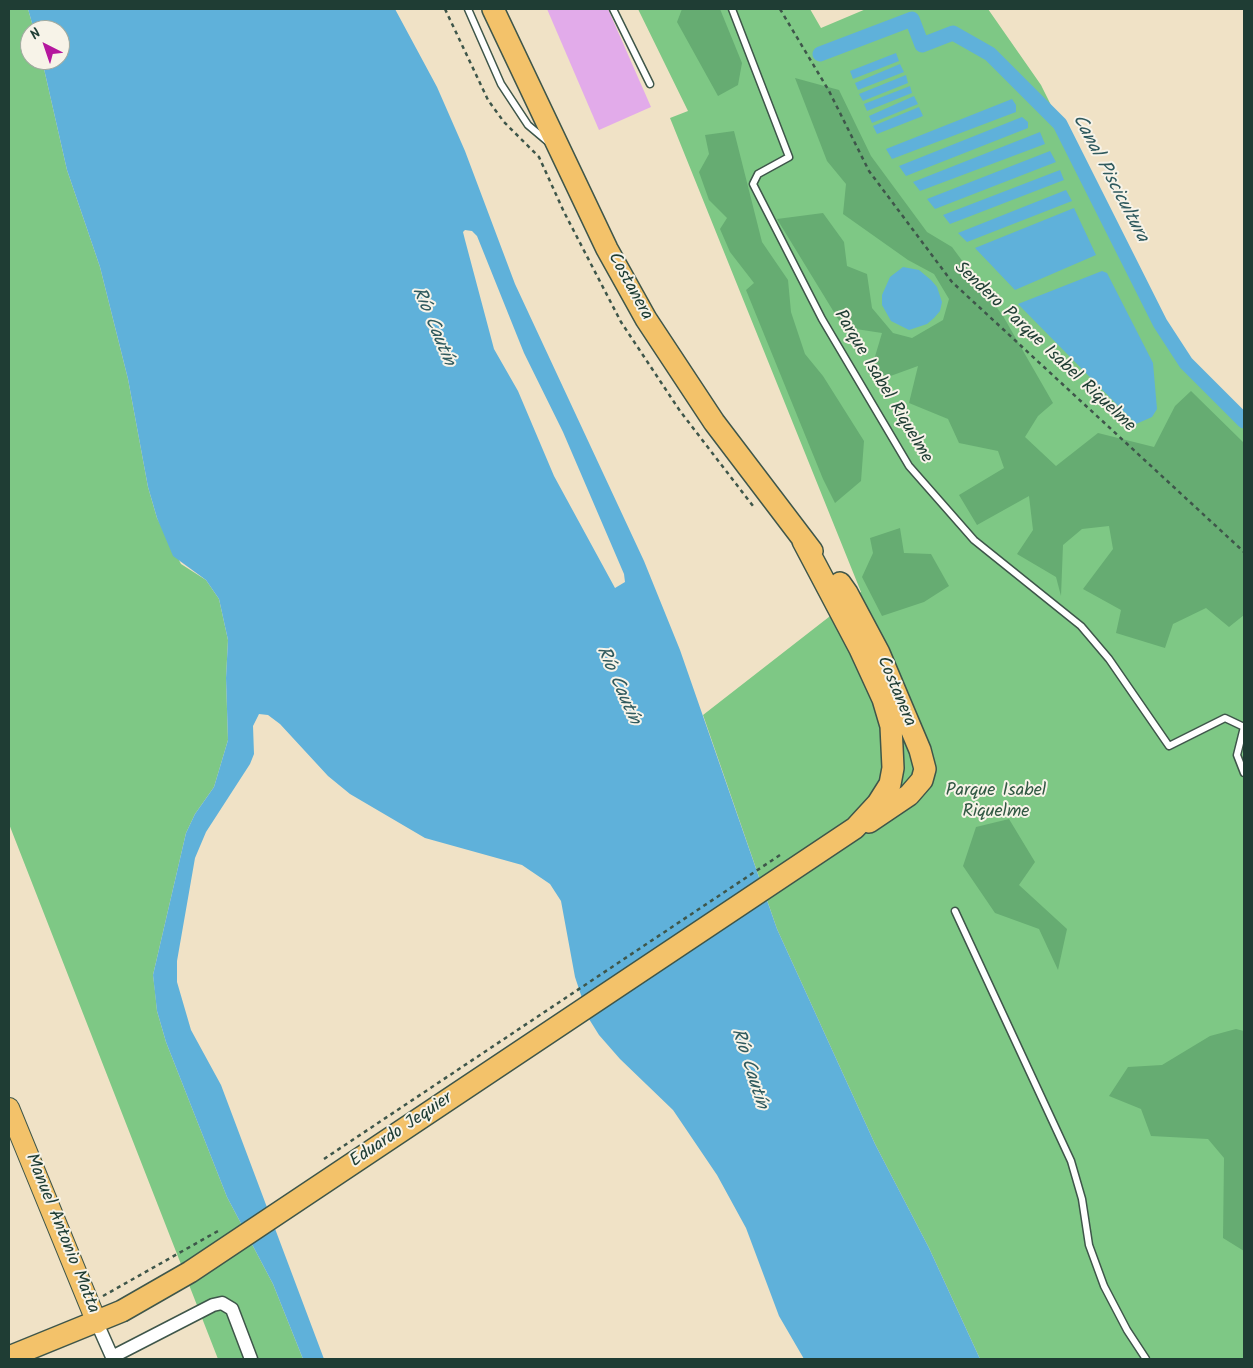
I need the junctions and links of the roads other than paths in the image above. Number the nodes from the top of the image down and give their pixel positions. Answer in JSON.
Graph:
{"nodes":[{"id":1,"x":468,"y":9,"type":"edge"},
{"id":2,"x":493,"y":9,"type":"edge"},
{"id":3,"x":613,"y":9,"type":"edge"},
{"id":4,"x":732,"y":9,"type":"edge"},
{"id":5,"x":650,"y":84,"type":"dead end"},
{"id":6,"x":559,"y":150,"type":"junction"},
{"id":7,"x":803,"y":542,"type":"junction"},
{"id":8,"x":1244,"y":774,"type":"edge"},
{"id":9,"x":855,"y":828,"type":"junction"},
{"id":10,"x":776,"y":869,"type":"joint"},
{"id":11,"x":954,"y":911,"type":"dead end"},
{"id":12,"x":9,"y":1108,"type":"edge"},
{"id":13,"x":97,"y":1322,"type":"junction"},
{"id":14,"x":9,"y":1357,"type":"edge"},
{"id":15,"x":113,"y":1358,"type":"edge"},
{"id":16,"x":251,"y":1359,"type":"edge"},
{"id":17,"x":1146,"y":1359,"type":"edge"}],
"edges":[{"from":1,"to":6,"type":"lane"},
{"from":2,"to":6,"type":"highway","name":"Costanera"},
{"from":3,"to":5,"type":"lane"},
{"from":4,"to":8,"type":"lane","name":"Parque Isabel Riquelme"},
{"from":6,"to":7,"type":"highway","name":"Costanera"},
{"from":7,"to":9,"type":"highway","name":"Costanera"},
{"from":7,"to":9,"type":"highway","name":"Costanera"},
{"from":9,"to":10,"type":"highway","name":"Costanera"},
{"from":10,"to":13,"type":"highway","name":"Eduardo Jequier"},
{"from":11,"to":17,"type":"lane"},
{"from":12,"to":13,"type":"main road","name":"Manuel Antonio Matta"},
{"from":13,"to":14,"type":"highway","name":"Eduardo Jequier"},
{"from":13,"to":15,"type":"street","name":"Manuel Antonio Matta"},
{"from":15,"to":16,"type":"street"}]}
